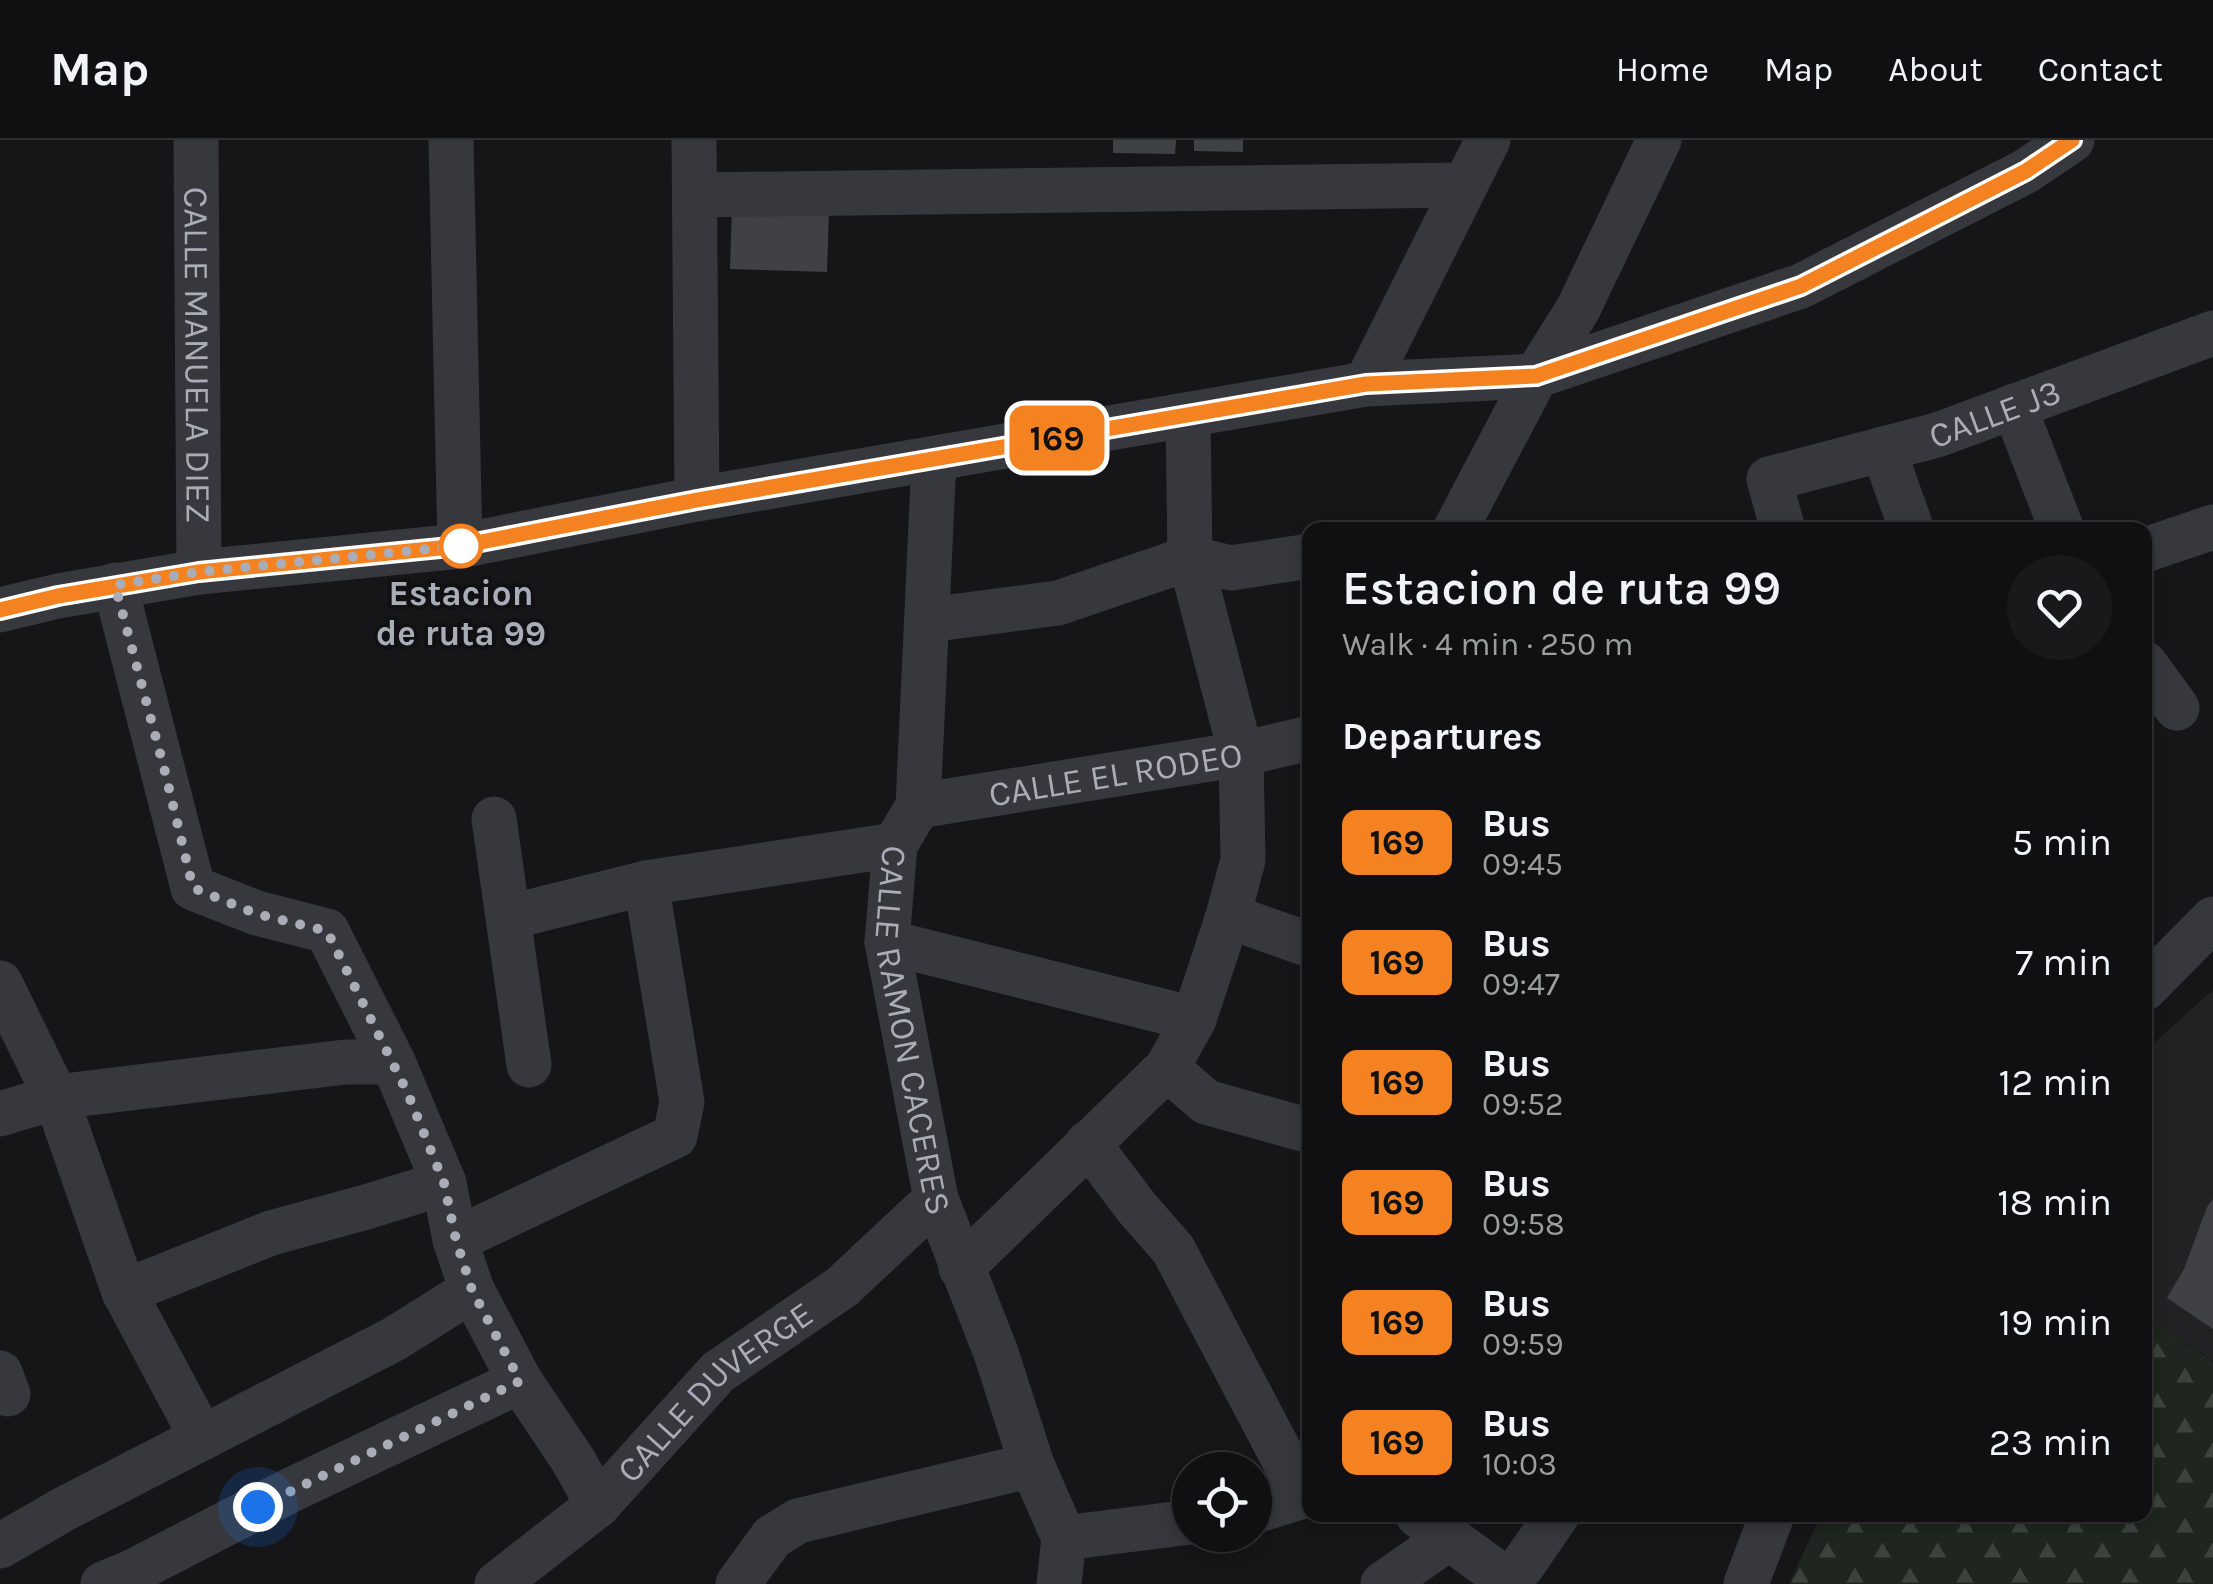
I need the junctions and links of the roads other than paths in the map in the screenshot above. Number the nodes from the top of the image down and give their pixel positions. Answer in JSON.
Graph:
{"nodes":[{"id":1,"x":196,"y":140,"type":"edge"},
{"id":2,"x":451,"y":140,"type":"edge"},
{"id":3,"x":694,"y":140,"type":"edge"},
{"id":4,"x":1488,"y":140,"type":"edge"},
{"id":5,"x":1659,"y":140,"type":"edge"},
{"id":6,"x":2072,"y":140,"type":"edge"},
{"id":7,"x":1465,"y":185,"type":"junction"},
{"id":8,"x":694,"y":195,"type":"junction"},
{"id":9,"x":2213,"y":332,"type":"edge"},
{"id":10,"x":1536,"y":376,"type":"junction"},
{"id":11,"x":1366,"y":384,"type":"junction"},
{"id":12,"x":2014,"y":406,"type":"junction"},
{"id":13,"x":1188,"y":415,"type":"junction"},
{"id":14,"x":1882,"y":449,"type":"junction"},
{"id":15,"x":934,"y":459,"type":"junction"},
{"id":16,"x":697,"y":500,"type":"junction"},
{"id":17,"x":1460,"y":522,"type":"edge"},
{"id":18,"x":1781,"y":522,"type":"edge"},
{"id":19,"x":1909,"y":522,"type":"edge"},
{"id":20,"x":2059,"y":522,"type":"edge"},
{"id":21,"x":2213,"y":527,"type":"edge"},
{"id":22,"x":460,"y":546,"type":"junction"},
{"id":23,"x":2152,"y":548,"type":"edge"},
{"id":24,"x":1302,"y":557,"type":"edge"},
{"id":25,"x":1190,"y":558,"type":"junction"},
{"id":26,"x":199,"y":572,"type":"junction"},
{"id":27,"x":115,"y":585,"type":"junction"},
{"id":28,"x":0,"y":610,"type":"edge"},
{"id":29,"x":928,"y":620,"type":"junction"},
{"id":30,"x":2152,"y":674,"type":"edge"},
{"id":31,"x":2177,"y":708,"type":"dead end"},
{"id":32,"x":1302,"y":740,"type":"edge"},
{"id":33,"x":1241,"y":754,"type":"junction"},
{"id":34,"x":918,"y":806,"type":"junction"},
{"id":35,"x":494,"y":819,"type":"dead end"},
{"id":36,"x":894,"y":845,"type":"junction"},
{"id":37,"x":646,"y":883,"type":"junction"},
{"id":38,"x":1228,"y":916,"type":"junction"},
{"id":39,"x":510,"y":917,"type":"junction"},
{"id":40,"x":2213,"y":919,"type":"edge"},
{"id":41,"x":887,"y":942,"type":"junction"},
{"id":42,"x":1302,"y":942,"type":"edge"},
{"id":43,"x":2152,"y":981,"type":"edge"},
{"id":44,"x":0,"y":982,"type":"edge"},
{"id":45,"x":1194,"y":1019,"type":"junction"},
{"id":46,"x":393,"y":1062,"type":"junction"},
{"id":47,"x":529,"y":1065,"type":"dead end"},
{"id":48,"x":1167,"y":1068,"type":"junction"},
{"id":49,"x":56,"y":1097,"type":"junction"},
{"id":50,"x":0,"y":1114,"type":"edge"},
{"id":51,"x":1302,"y":1129,"type":"edge"},
{"id":52,"x":1088,"y":1143,"type":"junction"},
{"id":53,"x":444,"y":1183,"type":"junction"},
{"id":54,"x":936,"y":1199,"type":"junction"},
{"id":55,"x":456,"y":1240,"type":"junction"},
{"id":56,"x":961,"y":1268,"type":"junction"},
{"id":57,"x":472,"y":1290,"type":"junction"},
{"id":58,"x":124,"y":1292,"type":"junction"},
{"id":59,"x":520,"y":1381,"type":"junction"},
{"id":60,"x":202,"y":1438,"type":"junction"},
{"id":61,"x":1032,"y":1465,"type":"junction"},
{"id":62,"x":1302,"y":1487,"type":"edge"},
{"id":63,"x":1302,"y":1497,"type":"edge"},
{"id":64,"x":598,"y":1504,"type":"junction"},
{"id":65,"x":1272,"y":1506,"type":"edge"},
{"id":66,"x":1551,"y":1522,"type":"edge"},
{"id":67,"x":1769,"y":1522,"type":"edge"},
{"id":68,"x":1172,"y":1524,"type":"edge"},
{"id":69,"x":1434,"y":1526,"type":"edge"},
{"id":70,"x":1064,"y":1538,"type":"junction"},
{"id":71,"x":0,"y":1546,"type":"edge"},
{"id":72,"x":1507,"y":1582,"type":"edge"},
{"id":73,"x":103,"y":1584,"type":"edge"},
{"id":74,"x":497,"y":1584,"type":"edge"},
{"id":75,"x":738,"y":1584,"type":"edge"},
{"id":76,"x":1059,"y":1584,"type":"edge"},
{"id":77,"x":1383,"y":1584,"type":"edge"},
{"id":78,"x":1746,"y":1584,"type":"edge"}],
"edges":[{"from":1,"to":26,"type":"street","name":"CALLE MANUELA DIEZ"},
{"from":2,"to":22,"type":"street"},
{"from":3,"to":8,"type":"street"},
{"from":4,"to":7,"type":"street"},
{"from":5,"to":10,"type":"street"},
{"from":6,"to":10,"type":"street"},
{"from":7,"to":8,"type":"street"},
{"from":7,"to":11,"type":"street"},
{"from":8,"to":16,"type":"street"},
{"from":9,"to":12,"type":"street","name":"CALLE J3"},
{"from":10,"to":11,"type":"street"},
{"from":10,"to":17,"type":"street"},
{"from":11,"to":13,"type":"street"},
{"from":12,"to":14,"type":"street","name":"CALLE J3"},
{"from":12,"to":20,"type":"street"},
{"from":13,"to":15,"type":"street"},
{"from":13,"to":25,"type":"street"},
{"from":14,"to":18,"type":"street","name":"CALLE J3"},
{"from":14,"to":19,"type":"street"},
{"from":15,"to":16,"type":"street"},
{"from":15,"to":29,"type":"street","name":"CALLE RAMON CACERES"},
{"from":16,"to":22,"type":"street"},
{"from":21,"to":23,"type":"street"},
{"from":22,"to":26,"type":"street"},
{"from":24,"to":25,"type":"street"},
{"from":25,"to":29,"type":"street"},
{"from":25,"to":33,"type":"street"},
{"from":26,"to":27,"type":"street"},
{"from":27,"to":28,"type":"street"},
{"from":27,"to":46,"type":"street"},
{"from":29,"to":34,"type":"street","name":"CALLE RAMON CACERES"},
{"from":30,"to":31,"type":"street"},
{"from":32,"to":33,"type":"street","name":"CALLE EL RODEO"},
{"from":33,"to":34,"type":"street","name":"CALLE EL RODEO"},
{"from":33,"to":38,"type":"street"},
{"from":34,"to":36,"type":"street","name":"CALLE RAMON CACERES"},
{"from":35,"to":39,"type":"street"},
{"from":36,"to":37,"type":"street"},
{"from":36,"to":41,"type":"street","name":"CALLE RAMON CACERES"},
{"from":37,"to":39,"type":"street"},
{"from":37,"to":55,"type":"street"},
{"from":38,"to":42,"type":"street"},
{"from":38,"to":45,"type":"street"},
{"from":39,"to":47,"type":"street"},
{"from":40,"to":43,"type":"street"},
{"from":41,"to":45,"type":"street"},
{"from":41,"to":54,"type":"street","name":"CALLE RAMON CACERES"},
{"from":44,"to":49,"type":"street"},
{"from":45,"to":48,"type":"street"},
{"from":46,"to":49,"type":"street"},
{"from":46,"to":53,"type":"street"},
{"from":48,"to":51,"type":"street"},
{"from":48,"to":52,"type":"street"},
{"from":49,"to":50,"type":"street"},
{"from":49,"to":58,"type":"street"},
{"from":52,"to":56,"type":"street"},
{"from":52,"to":62,"type":"street"},
{"from":53,"to":55,"type":"street"},
{"from":53,"to":58,"type":"street"},
{"from":54,"to":56,"type":"street","name":"CALLE RAMON CACERES"},
{"from":54,"to":64,"type":"street","name":"CALLE DUVERGE"},
{"from":55,"to":57,"type":"street"},
{"from":56,"to":61,"type":"street","name":"CALLE RAMON CACERES"},
{"from":57,"to":59,"type":"street"},
{"from":57,"to":60,"type":"street"},
{"from":58,"to":60,"type":"street"},
{"from":59,"to":64,"type":"street"},
{"from":59,"to":73,"type":"street"},
{"from":60,"to":71,"type":"street"},
{"from":61,"to":70,"type":"street","name":"CALLE RAMON CACERES"},
{"from":61,"to":75,"type":"street"},
{"from":63,"to":65,"type":"street"},
{"from":64,"to":74,"type":"street","name":"CALLE DUVERGE"},
{"from":66,"to":72,"type":"street"},
{"from":67,"to":78,"type":"street"},
{"from":68,"to":70,"type":"street"},
{"from":69,"to":72,"type":"street"},
{"from":69,"to":77,"type":"street"},
{"from":70,"to":76,"type":"street","name":"CALLE RAMON CACERES"}]}
